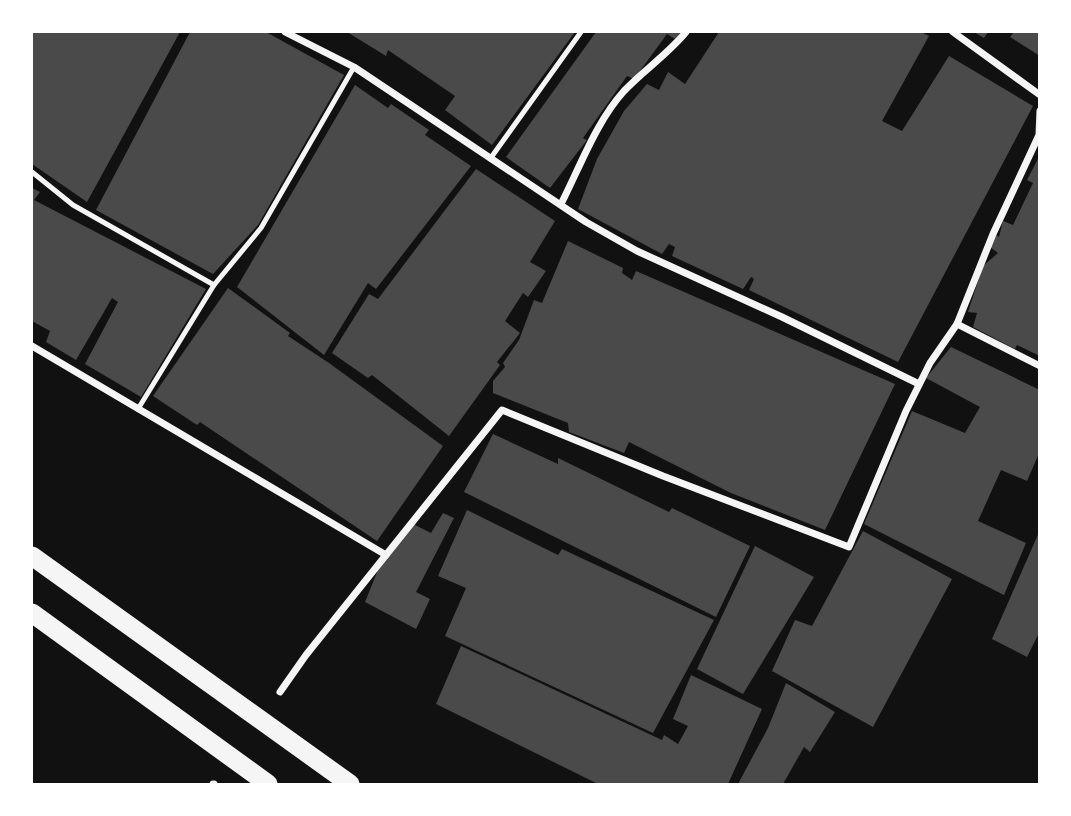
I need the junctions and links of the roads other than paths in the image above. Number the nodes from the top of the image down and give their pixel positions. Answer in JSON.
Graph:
{"nodes":[{"id":1,"x":285,"y":32,"type":"edge"},
{"id":2,"x":581,"y":32,"type":"edge"},
{"id":3,"x":686,"y":32,"type":"edge"},
{"id":4,"x":953,"y":32,"type":"edge"},
{"id":5,"x":354,"y":67,"type":"junction"},
{"id":6,"x":1040,"y":95,"type":"edge"},
{"id":7,"x":1040,"y":111,"type":"edge"},
{"id":8,"x":489,"y":159,"type":"junction"},
{"id":9,"x":32,"y":172,"type":"edge"},
{"id":10,"x":561,"y":204,"type":"junction"},
{"id":11,"x":214,"y":285,"type":"junction"},
{"id":12,"x":957,"y":324,"type":"junction"},
{"id":13,"x":32,"y":346,"type":"edge"},
{"id":14,"x":1040,"y":366,"type":"edge"},
{"id":15,"x":919,"y":384,"type":"junction"},
{"id":16,"x":138,"y":409,"type":"junction"},
{"id":17,"x":386,"y":555,"type":"junction"},
{"id":18,"x":32,"y":556,"type":"edge"},
{"id":19,"x":32,"y":613,"type":"edge"},
{"id":20,"x":280,"y":692,"type":"dead end"},
{"id":21,"x":268,"y":785,"type":"edge"},
{"id":22,"x":350,"y":785,"type":"edge"}],
"edges":[{"from":1,"to":5,"type":"street"},
{"from":2,"to":8,"type":"lane"},
{"from":3,"to":10,"type":"street"},
{"from":4,"to":6,"type":"street"},
{"from":5,"to":8,"type":"street"},
{"from":5,"to":11,"type":"lane"},
{"from":7,"to":12,"type":"street"},
{"from":8,"to":10,"type":"street"},
{"from":9,"to":11,"type":"lane"},
{"from":10,"to":15,"type":"street"},
{"from":11,"to":16,"type":"lane"},
{"from":12,"to":14,"type":"street"},
{"from":12,"to":15,"type":"street"},
{"from":13,"to":16,"type":"street"},
{"from":15,"to":17,"type":"street"},
{"from":16,"to":17,"type":"street"},
{"from":17,"to":20,"type":"street"},
{"from":18,"to":22,"type":"highway"},
{"from":19,"to":21,"type":"highway"}]}
